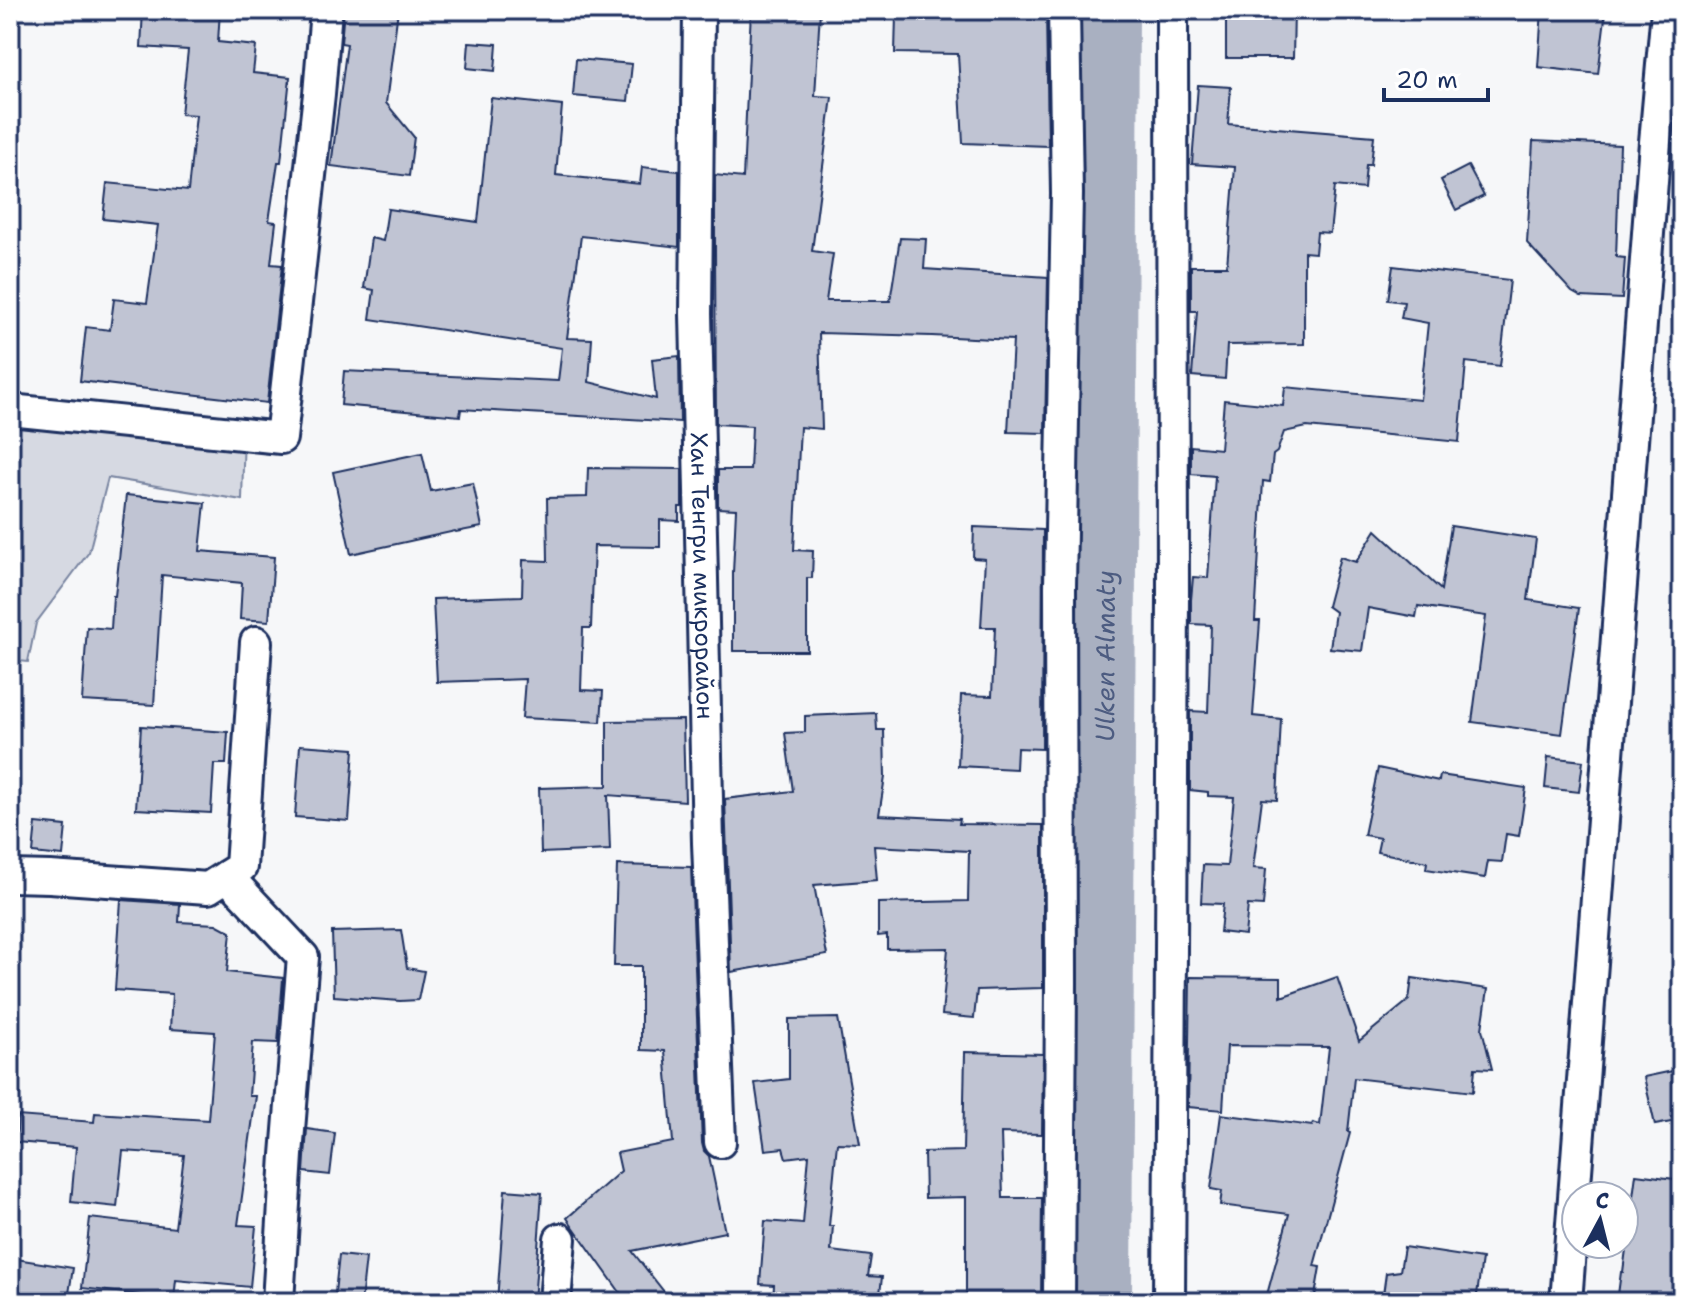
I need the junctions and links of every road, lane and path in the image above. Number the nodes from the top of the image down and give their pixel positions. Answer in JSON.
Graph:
{"nodes":[{"id":1,"x":326,"y":10,"type":"edge"},
{"id":2,"x":699,"y":10,"type":"edge"},
{"id":3,"x":1064,"y":10,"type":"edge"},
{"id":4,"x":1172,"y":10,"type":"edge"},
{"id":5,"x":1667,"y":10,"type":"edge"},
{"id":6,"x":10,"y":410,"type":"edge"},
{"id":7,"x":256,"y":642,"type":"dead end"},
{"id":8,"x":10,"y":876,"type":"edge"},
{"id":9,"x":227,"y":876,"type":"junction"},
{"id":10,"x":720,"y":1142,"type":"dead end"},
{"id":11,"x":560,"y":1239,"type":"dead end"},
{"id":12,"x":278,"y":1302,"type":"edge"},
{"id":13,"x":555,"y":1302,"type":"edge"},
{"id":14,"x":1059,"y":1302,"type":"edge"},
{"id":15,"x":1169,"y":1302,"type":"edge"},
{"id":16,"x":1566,"y":1302,"type":"edge"}],
"edges":[{"from":1,"to":6,"type":"street"},
{"from":2,"to":10,"type":"street","name":"Хан Тенгри микрорайон"},
{"from":3,"to":14,"type":"street"},
{"from":4,"to":15,"type":"street"},
{"from":5,"to":16,"type":"street"},
{"from":7,"to":9,"type":"street"},
{"from":8,"to":9,"type":"street"},
{"from":9,"to":12,"type":"street"},
{"from":11,"to":13,"type":"street"}]}
